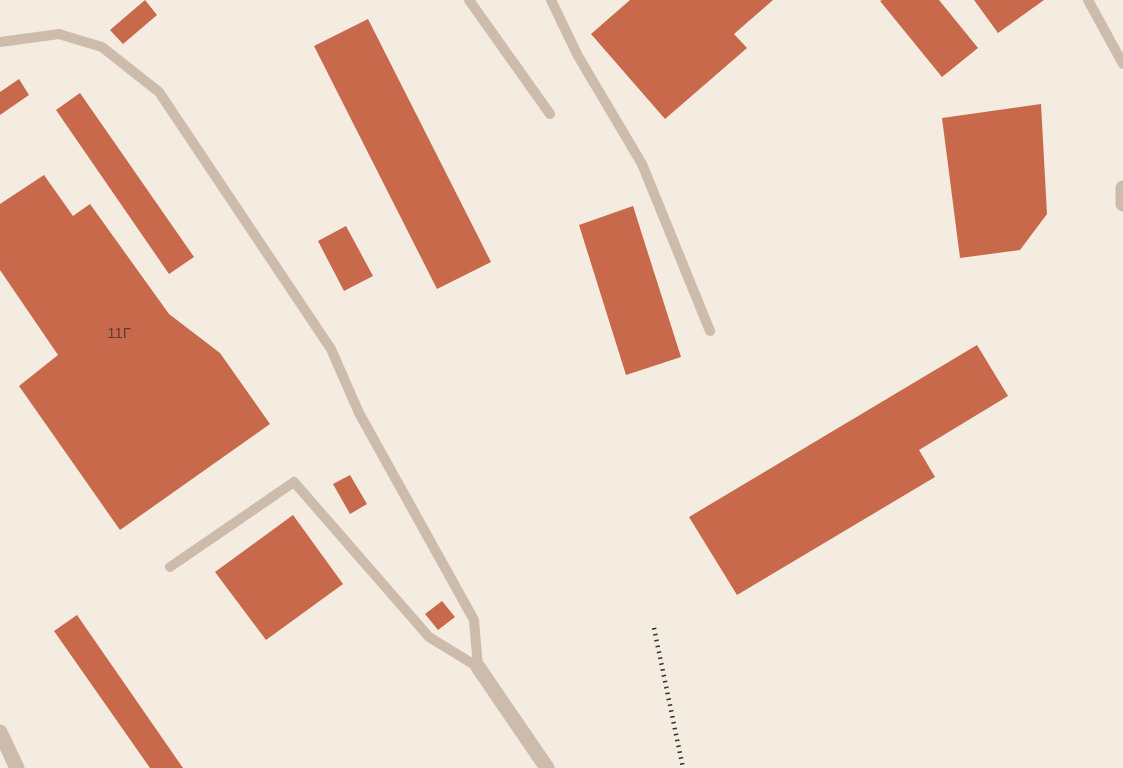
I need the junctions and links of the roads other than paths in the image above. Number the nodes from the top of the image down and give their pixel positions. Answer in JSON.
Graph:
{"nodes":[{"id":1,"x":469,"y":0,"type":"edge"},
{"id":2,"x":551,"y":0,"type":"edge"},
{"id":3,"x":1088,"y":0,"type":"edge"},
{"id":4,"x":0,"y":42,"type":"edge"},
{"id":5,"x":1123,"y":64,"type":"edge"},
{"id":6,"x":550,"y":114,"type":"dead end"},
{"id":7,"x":1123,"y":188,"type":"edge"},
{"id":8,"x":1123,"y":204,"type":"edge"},
{"id":9,"x":710,"y":331,"type":"dead end"},
{"id":10,"x":170,"y":567,"type":"dead end"},
{"id":11,"x":478,"y":667,"type":"junction"},
{"id":12,"x":1,"y":734,"type":"edge"},
{"id":13,"x":17,"y":768,"type":"edge"},
{"id":14,"x":547,"y":768,"type":"edge"}],
"edges":[{"from":1,"to":6,"type":"lane"},
{"from":2,"to":9,"type":"lane"},
{"from":3,"to":5,"type":"lane"},
{"from":4,"to":11,"type":"lane"},
{"from":7,"to":8,"type":"street"},
{"from":10,"to":11,"type":"lane"},
{"from":11,"to":14,"type":"street"},
{"from":12,"to":13,"type":"street"}]}
